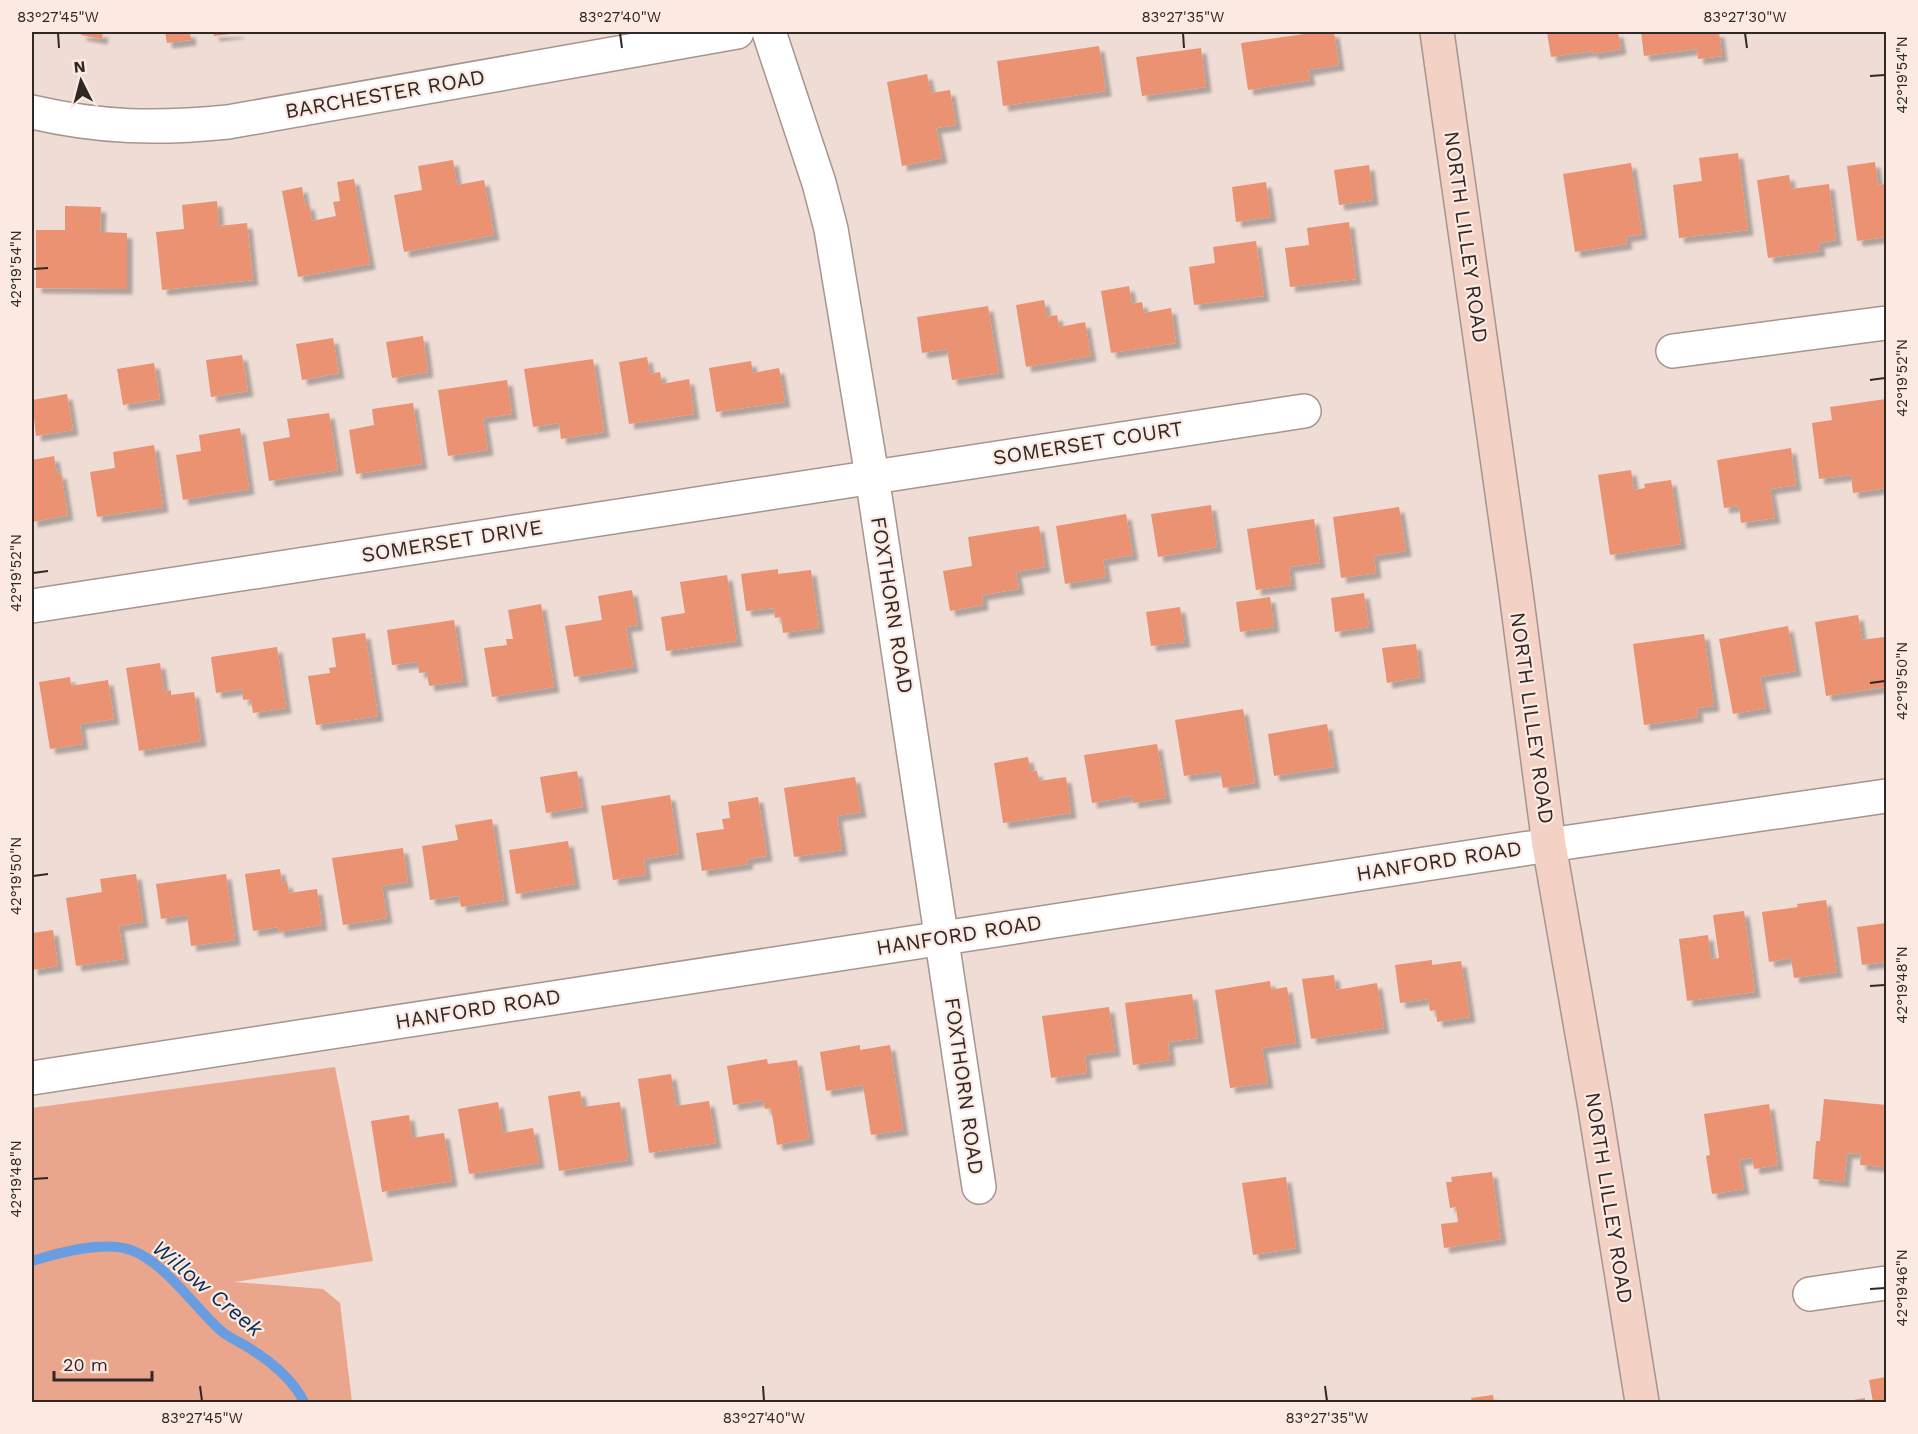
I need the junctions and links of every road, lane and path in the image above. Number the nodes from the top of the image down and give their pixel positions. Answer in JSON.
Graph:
{"nodes":[{"id":1,"x":737,"y":32,"type":"edge"},
{"id":2,"x":769,"y":32,"type":"edge"},
{"id":3,"x":1437,"y":32,"type":"edge"},
{"id":4,"x":32,"y":112,"type":"edge"},
{"id":5,"x":1887,"y":322,"type":"edge"},
{"id":6,"x":1673,"y":351,"type":"dead end"},
{"id":7,"x":1304,"y":411,"type":"dead end"},
{"id":8,"x":872,"y":476,"type":"junction"},
{"id":9,"x":32,"y":606,"type":"edge"},
{"id":10,"x":1887,"y":796,"type":"edge"},
{"id":11,"x":1549,"y":845,"type":"junction"},
{"id":12,"x":943,"y":937,"type":"junction"},
{"id":13,"x":32,"y":1078,"type":"edge"},
{"id":14,"x":979,"y":1187,"type":"dead end"},
{"id":15,"x":1887,"y":1283,"type":"edge"},
{"id":16,"x":1810,"y":1294,"type":"dead end"},
{"id":17,"x":1642,"y":1402,"type":"edge"}],
"edges":[{"from":1,"to":4,"type":"street","name":"BARCHESTER ROAD"},
{"from":2,"to":8,"type":"street","name":"FOXTHORN ROAD"},
{"from":3,"to":11,"type":"street","name":"NORTH LILLEY ROAD"},
{"from":5,"to":6,"type":"street"},
{"from":7,"to":8,"type":"street","name":"SOMERSET COURT"},
{"from":8,"to":9,"type":"street","name":"SOMERSET DRIVE"},
{"from":8,"to":12,"type":"street","name":"FOXTHORN ROAD"},
{"from":10,"to":11,"type":"street","name":"HANFORD ROAD"},
{"from":11,"to":12,"type":"street","name":"HANFORD ROAD"},
{"from":11,"to":17,"type":"street","name":"NORTH LILLEY ROAD"},
{"from":12,"to":13,"type":"street","name":"HANFORD ROAD"},
{"from":12,"to":14,"type":"street","name":"FOXTHORN ROAD"},
{"from":15,"to":16,"type":"street"}]}
